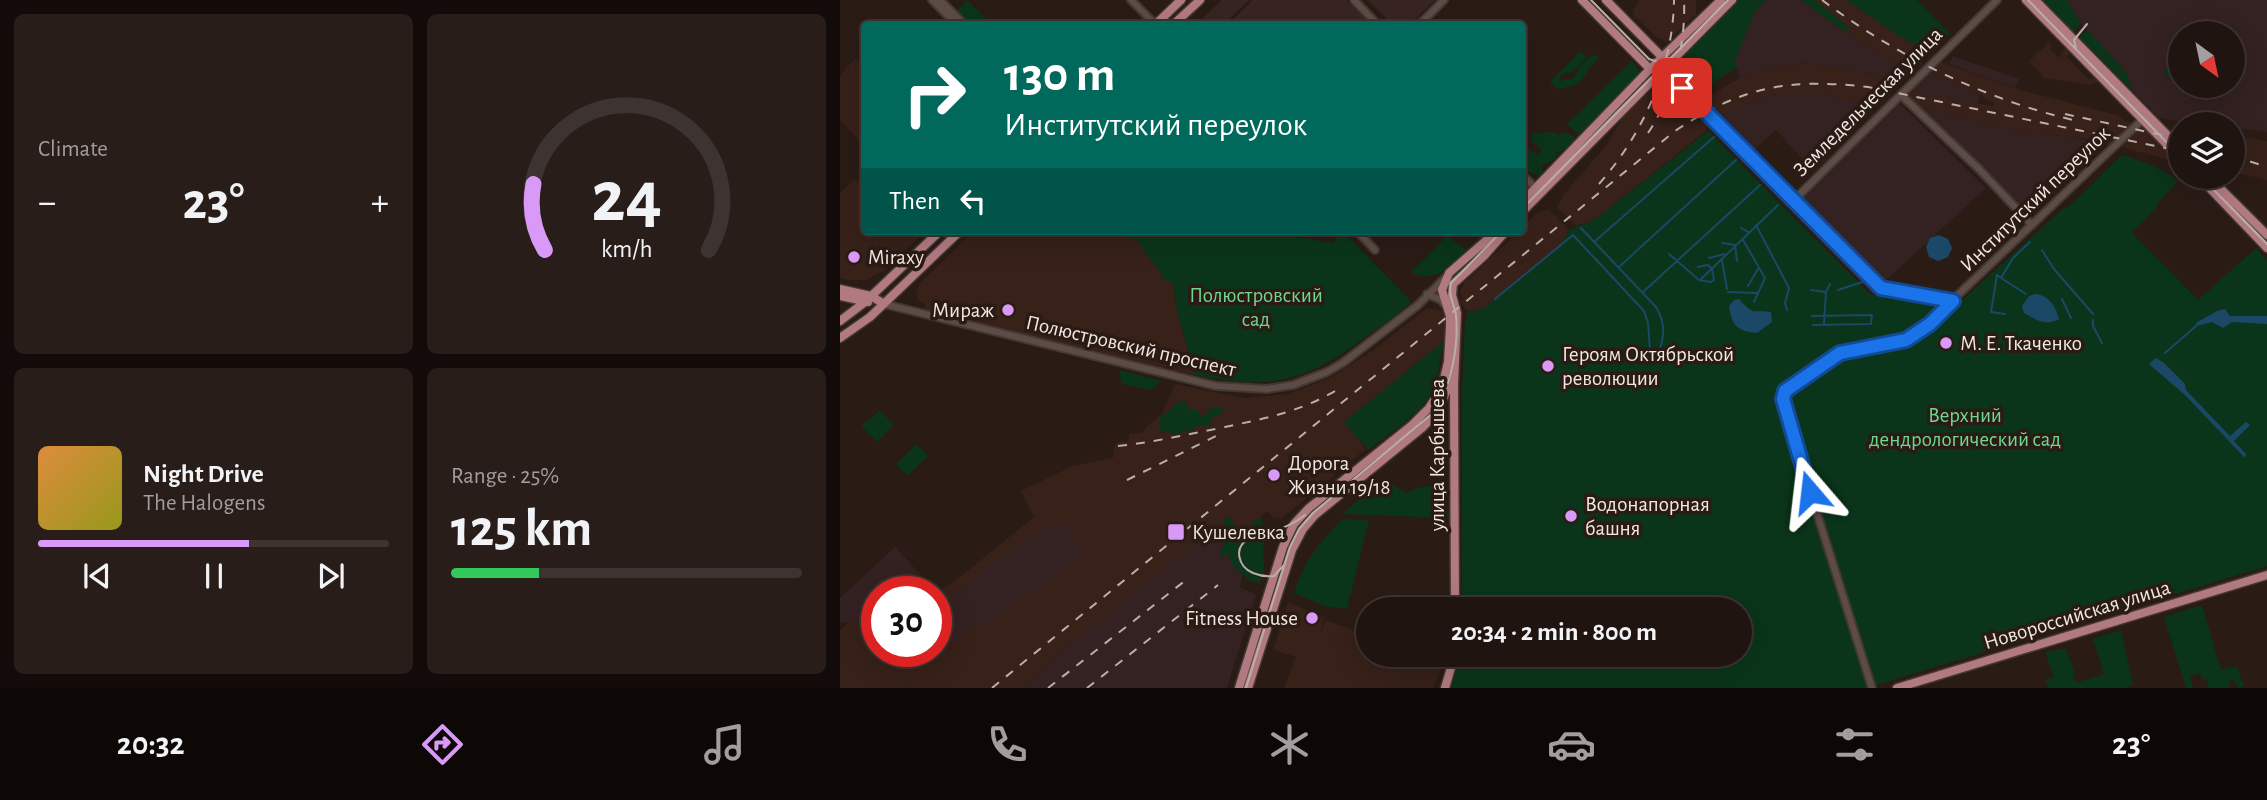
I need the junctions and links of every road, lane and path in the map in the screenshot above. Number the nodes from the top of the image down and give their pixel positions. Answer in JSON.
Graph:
{"nodes":[{"id":1,"x":932,"y":0,"type":"edge"},
{"id":2,"x":940,"y":0,"type":"edge"},
{"id":3,"x":1131,"y":0,"type":"edge"},
{"id":4,"x":1181,"y":0,"type":"edge"},
{"id":5,"x":1200,"y":0,"type":"edge"},
{"id":6,"x":1354,"y":0,"type":"edge"},
{"id":7,"x":1444,"y":0,"type":"edge"},
{"id":8,"x":1583,"y":0,"type":"edge"},
{"id":9,"x":1606,"y":0,"type":"edge"},
{"id":10,"x":1721,"y":0,"type":"edge"},
{"id":11,"x":1732,"y":0,"type":"edge"},
{"id":12,"x":1997,"y":0,"type":"edge"},
{"id":13,"x":2026,"y":0,"type":"edge"},
{"id":14,"x":2035,"y":0,"type":"edge"},
{"id":15,"x":953,"y":21,"type":"edge"},
{"id":16,"x":961,"y":21,"type":"edge"},
{"id":17,"x":1152,"y":21,"type":"edge"},
{"id":18,"x":1158,"y":21,"type":"edge"},
{"id":19,"x":1177,"y":21,"type":"edge"},
{"id":20,"x":1374,"y":21,"type":"edge"},
{"id":21,"x":1423,"y":21,"type":"edge"},
{"id":22,"x":1662,"y":57,"type":"junction"},
{"id":23,"x":1650,"y":69,"type":"junction"},
{"id":24,"x":1662,"y":69,"type":"junction"},
{"id":25,"x":1901,"y":95,"type":"junction"},
{"id":26,"x":2142,"y":120,"type":"junction"},
{"id":27,"x":2168,"y":136,"type":"edge"},
{"id":28,"x":2168,"y":146,"type":"edge"},
{"id":29,"x":1526,"y":179,"type":"edge"},
{"id":30,"x":2210,"y":189,"type":"edge"},
{"id":31,"x":2221,"y":189,"type":"edge"},
{"id":32,"x":1537,"y":190,"type":"junction"},
{"id":33,"x":1526,"y":198,"type":"edge"},
{"id":34,"x":1794,"y":200,"type":"junction"},
{"id":35,"x":1526,"y":206,"type":"edge"},
{"id":36,"x":2032,"y":225,"type":"junction"},
{"id":37,"x":936,"y":235,"type":"edge"},
{"id":38,"x":956,"y":235,"type":"edge"},
{"id":39,"x":1361,"y":235,"type":"edge"},
{"id":40,"x":1492,"y":235,"type":"edge"},
{"id":41,"x":1502,"y":235,"type":"edge"},
{"id":42,"x":2267,"y":236,"type":"edge"},
{"id":43,"x":2267,"y":248,"type":"edge"},
{"id":44,"x":1375,"y":250,"type":"dead end"},
{"id":45,"x":1449,"y":273,"type":"junction"},
{"id":46,"x":1453,"y":284,"type":"junction"},
{"id":47,"x":840,"y":289,"type":"edge"},
{"id":48,"x":1442,"y":290,"type":"junction"},
{"id":49,"x":1427,"y":294,"type":"junction"},
{"id":50,"x":840,"y":296,"type":"edge"},
{"id":51,"x":1436,"y":298,"type":"junction"},
{"id":52,"x":868,"y":299,"type":"junction"},
{"id":53,"x":1953,"y":301,"type":"junction"},
{"id":54,"x":884,"y":304,"type":"junction"},
{"id":55,"x":1418,"y":305,"type":"junction"},
{"id":56,"x":1451,"y":305,"type":"junction"},
{"id":57,"x":840,"y":321,"type":"edge"},
{"id":58,"x":840,"y":338,"type":"edge"},
{"id":59,"x":1452,"y":362,"type":"junction"},
{"id":60,"x":2267,"y":575,"type":"edge"},
{"id":61,"x":1455,"y":597,"type":"edge"},
{"id":62,"x":1451,"y":667,"type":"edge"},
{"id":63,"x":1239,"y":688,"type":"edge"},
{"id":64,"x":1248,"y":688,"type":"edge"},
{"id":65,"x":1445,"y":688,"type":"edge"},
{"id":66,"x":1872,"y":688,"type":"edge"},
{"id":67,"x":1897,"y":688,"type":"edge"}],
"edges":[{"from":1,"to":15,"type":"street"},
{"from":2,"to":16,"type":"street"},
{"from":3,"to":17,"type":"street"},
{"from":4,"to":18,"type":"main road"},
{"from":5,"to":19,"type":"main road"},
{"from":6,"to":20,"type":"street"},
{"from":7,"to":21,"type":"street"},
{"from":8,"to":23,"type":"main road"},
{"from":9,"to":22,"type":"main road"},
{"from":10,"to":22,"type":"main road"},
{"from":11,"to":24,"type":"main road"},
{"from":12,"to":25,"type":"street","name":"Земледельческая улица"},
{"from":13,"to":26,"type":"main road"},
{"from":14,"to":27,"type":"main road"},
{"from":22,"to":23,"type":"main road"},
{"from":22,"to":24,"type":"main road"},
{"from":23,"to":24,"type":"main road"},
{"from":23,"to":32,"type":"main road"},
{"from":24,"to":32,"type":"main road"},
{"from":24,"to":34,"type":"street"},
{"from":25,"to":34,"type":"street","name":"Земледельческая улица"},
{"from":25,"to":36,"type":"street"},
{"from":26,"to":28,"type":"main road"},
{"from":26,"to":36,"type":"street","name":"Институтский переулок"},
{"from":29,"to":32,"type":"street"},
{"from":30,"to":43,"type":"main road"},
{"from":31,"to":42,"type":"main road"},
{"from":32,"to":33,"type":"main road"},
{"from":32,"to":35,"type":"main road"},
{"from":34,"to":53,"type":"street"},
{"from":36,"to":53,"type":"street","name":"Институтский переулок"},
{"from":37,"to":52,"type":"main road"},
{"from":38,"to":54,"type":"main road"},
{"from":39,"to":44,"type":"street"},
{"from":40,"to":45,"type":"main road"},
{"from":41,"to":46,"type":"main road"},
{"from":45,"to":48,"type":"main road"},
{"from":45,"to":49,"type":"street","name":"Полюстровский проспект"},
{"from":46,"to":48,"type":"street"},
{"from":46,"to":56,"type":"main road"},
{"from":47,"to":52,"type":"main road","name":"Полюстровский проспект"},
{"from":48,"to":49,"type":"street"},
{"from":48,"to":56,"type":"main road"},
{"from":49,"to":51,"type":"street"},
{"from":49,"to":55,"type":"street","name":"Полюстровский проспект"},
{"from":50,"to":52,"type":"main road","name":"Полюстровский проспект"},
{"from":51,"to":55,"type":"street"},
{"from":51,"to":56,"type":"street"},
{"from":52,"to":54,"type":"main road","name":"Полюстровский проспект"},
{"from":52,"to":57,"type":"main road"},
{"from":53,"to":66,"type":"street","name":"Институтский переулок"},
{"from":54,"to":55,"type":"street","name":"Полюстровский проспект"},
{"from":54,"to":58,"type":"main road"},
{"from":56,"to":59,"type":"main road","name":"улица Карбышева"},
{"from":59,"to":61,"type":"main road","name":"улица Карбышева"},
{"from":59,"to":63,"type":"main road"},
{"from":59,"to":64,"type":"main road"},
{"from":60,"to":67,"type":"main road","name":"Новороссийская улица"},
{"from":62,"to":65,"type":"main road"}]}
